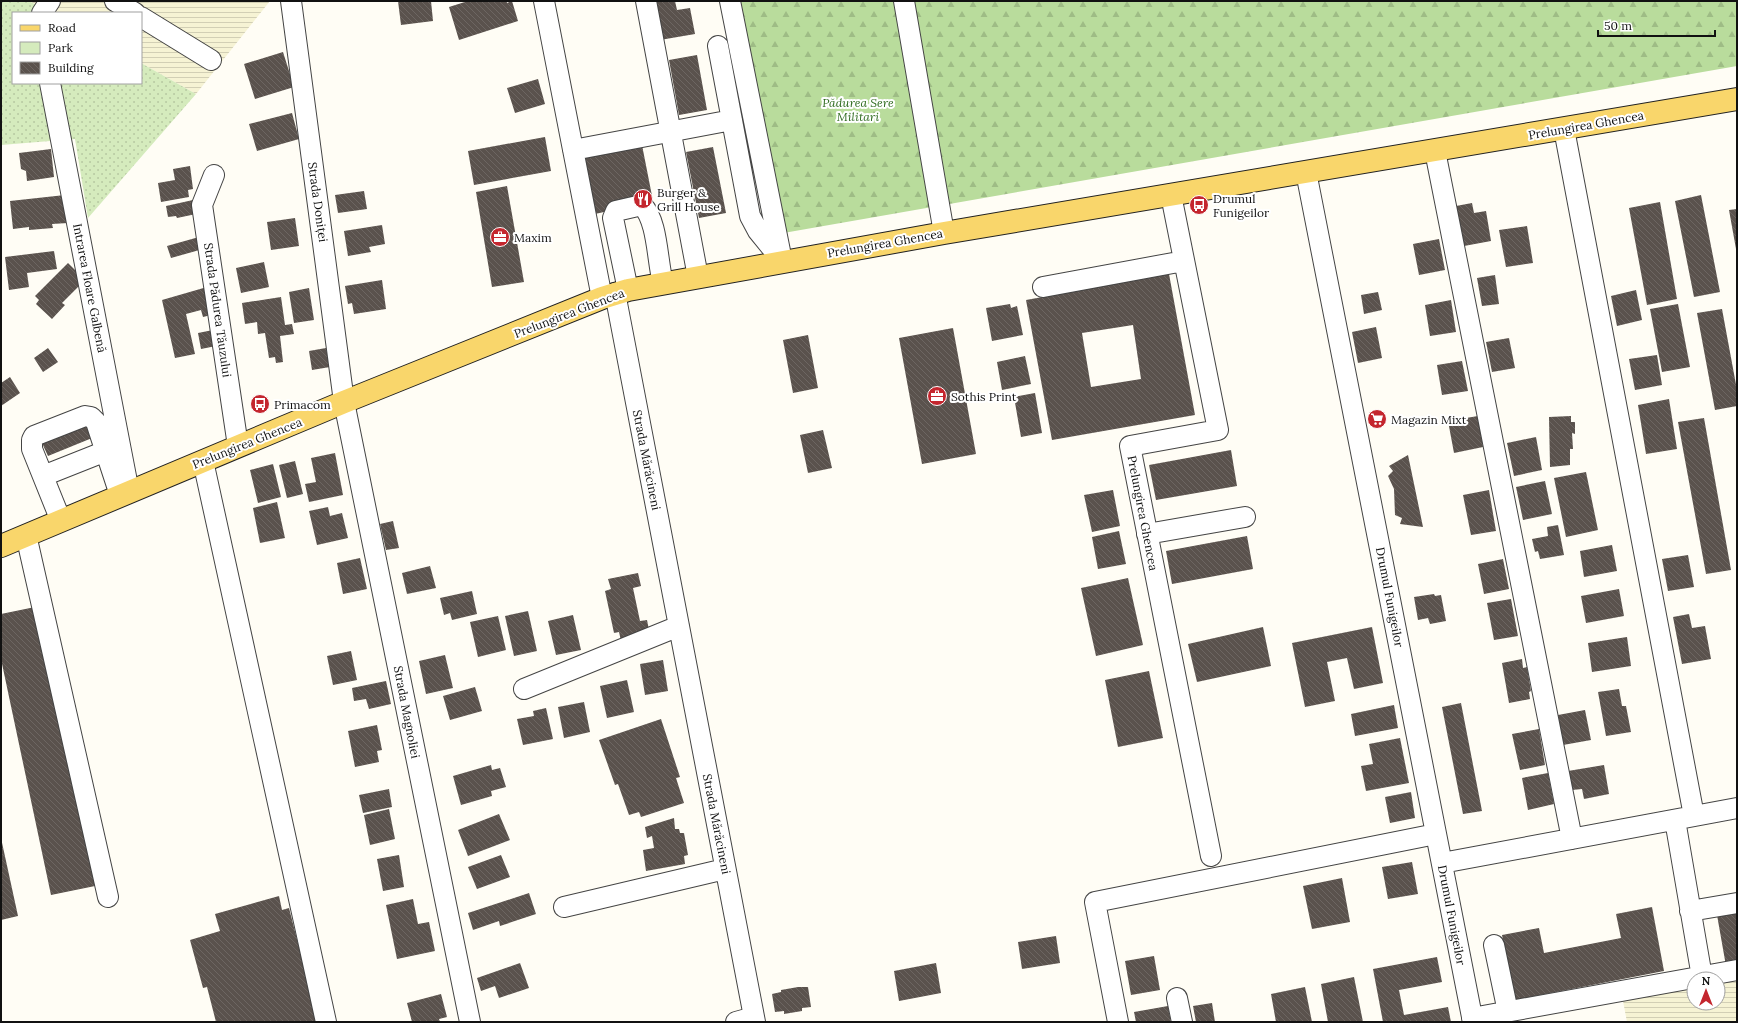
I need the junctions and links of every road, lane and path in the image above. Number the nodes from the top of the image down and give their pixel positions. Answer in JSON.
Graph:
{"nodes":[{"id":1,"x":50,"y":1,"type":"edge"},
{"id":2,"x":115,"y":1,"type":"edge"},
{"id":3,"x":291,"y":1,"type":"edge"},
{"id":4,"x":544,"y":1,"type":"edge"},
{"id":5,"x":646,"y":1,"type":"edge"},
{"id":6,"x":730,"y":1,"type":"edge"},
{"id":7,"x":904,"y":1,"type":"edge"},
{"id":8,"x":43,"y":12,"type":"edge"},
{"id":9,"x":133,"y":12,"type":"edge"},
{"id":10,"x":142,"y":18,"type":"edge"},
{"id":11,"x":718,"y":46,"type":"dead end"},
{"id":12,"x":211,"y":60,"type":"dead end"},
{"id":13,"x":50,"y":84,"type":"edge"},
{"id":14,"x":1737,"y":99,"type":"edge"},
{"id":15,"x":732,"y":120,"type":"junction"},
{"id":16,"x":1564,"y":129,"type":"junction"},
{"id":17,"x":670,"y":132,"type":"junction"},
{"id":18,"x":573,"y":150,"type":"junction"},
{"id":19,"x":1435,"y":151,"type":"junction"},
{"id":20,"x":1306,"y":172,"type":"junction"},
{"id":21,"x":214,"y":175,"type":"dead end"},
{"id":22,"x":1170,"y":195,"type":"junction"},
{"id":23,"x":944,"y":233,"type":"junction"},
{"id":24,"x":782,"y":261,"type":"junction"},
{"id":25,"x":1184,"y":261,"type":"junction"},
{"id":26,"x":698,"y":277,"type":"junction"},
{"id":27,"x":663,"y":283,"type":"junction"},
{"id":28,"x":1043,"y":287,"type":"dead end"},
{"id":29,"x":615,"y":294,"type":"junction"},
{"id":30,"x":344,"y":402,"type":"junction"},
{"id":31,"x":238,"y":446,"type":"junction"},
{"id":32,"x":106,"y":451,"type":"junction"},
{"id":33,"x":203,"y":461,"type":"junction"},
{"id":34,"x":43,"y":476,"type":"junction"},
{"id":35,"x":125,"y":494,"type":"junction"},
{"id":36,"x":1245,"y":517,"type":"dead end"},
{"id":37,"x":61,"y":521,"type":"junction"},
{"id":38,"x":1147,"y":534,"type":"junction"},
{"id":39,"x":26,"y":535,"type":"junction"},
{"id":40,"x":1,"y":546,"type":"edge"},
{"id":41,"x":678,"y":626,"type":"junction"},
{"id":42,"x":524,"y":689,"type":"dead end"},
{"id":43,"x":1737,"y":808,"type":"edge"},
{"id":44,"x":1694,"y":816,"type":"junction"},
{"id":45,"x":1675,"y":820,"type":"junction"},
{"id":46,"x":1436,"y":834,"type":"junction"},
{"id":47,"x":1572,"y":839,"type":"junction"},
{"id":48,"x":1211,"y":856,"type":"dead end"},
{"id":49,"x":1442,"y":862,"type":"junction"},
{"id":50,"x":725,"y":869,"type":"junction"},
{"id":51,"x":108,"y":897,"type":"dead end"},
{"id":52,"x":1737,"y":903,"type":"edge"},
{"id":53,"x":564,"y":907,"type":"dead end"},
{"id":54,"x":1690,"y":911,"type":"junction"},
{"id":55,"x":1494,"y":945,"type":"dead end"},
{"id":56,"x":1737,"y":970,"type":"edge"},
{"id":57,"x":1701,"y":971,"type":"edge"},
{"id":58,"x":1726,"y":972,"type":"edge"},
{"id":59,"x":1686,"y":979,"type":"edge"},
{"id":60,"x":1177,"y":998,"type":"dead end"},
{"id":61,"x":1508,"y":1012,"type":"junction"},
{"id":62,"x":749,"y":1020,"type":"edge"},
{"id":63,"x":1473,"y":1020,"type":"edge"},
{"id":64,"x":326,"y":1022,"type":"edge"},
{"id":65,"x":470,"y":1022,"type":"edge"},
{"id":66,"x":1118,"y":1022,"type":"edge"},
{"id":67,"x":1182,"y":1022,"type":"edge"}],
"edges":[{"from":1,"to":8,"type":"street"},
{"from":2,"to":9,"type":"street"},
{"from":3,"to":30,"type":"street","name":"Strada Doniței"},
{"from":4,"to":18,"type":"street"},
{"from":5,"to":17,"type":"street"},
{"from":6,"to":24,"type":"street"},
{"from":7,"to":23,"type":"street"},
{"from":10,"to":12,"type":"street"},
{"from":11,"to":15,"type":"street"},
{"from":13,"to":35,"type":"street","name":"Intrarea Floare Galbenă"},
{"from":14,"to":16,"type":"main road","name":"Prelungirea Ghencea"},
{"from":15,"to":17,"type":"street"},
{"from":15,"to":24,"type":"street"},
{"from":16,"to":19,"type":"main road","name":"Prelungirea Ghencea"},
{"from":16,"to":44,"type":"street"},
{"from":17,"to":18,"type":"street"},
{"from":17,"to":26,"type":"street"},
{"from":18,"to":29,"type":"street"},
{"from":19,"to":20,"type":"main road","name":"Prelungirea Ghencea"},
{"from":19,"to":47,"type":"street"},
{"from":20,"to":22,"type":"main road","name":"Prelungirea Ghencea"},
{"from":20,"to":46,"type":"street","name":"Drumul Funigeilor"},
{"from":21,"to":31,"type":"street","name":"Strada Pădurea Tăuzului"},
{"from":22,"to":23,"type":"main road","name":"Prelungirea Ghencea"},
{"from":22,"to":25,"type":"street","name":"Prelungirea Ghencea"},
{"from":23,"to":24,"type":"main road","name":"Prelungirea Ghencea"},
{"from":24,"to":26,"type":"main road","name":"Prelungirea Ghencea"},
{"from":25,"to":28,"type":"street"},
{"from":25,"to":38,"type":"street","name":"Prelungirea Ghencea"},
{"from":26,"to":27,"type":"main road","name":"Prelungirea Ghencea"},
{"from":27,"to":29,"type":"main road","name":"Prelungirea Ghencea"},
{"from":27,"to":29,"type":"street"},
{"from":29,"to":30,"type":"main road","name":"Prelungirea Ghencea"},
{"from":29,"to":41,"type":"street","name":"Strada Mărăcineni"},
{"from":30,"to":31,"type":"main road","name":"Prelungirea Ghencea"},
{"from":30,"to":65,"type":"street","name":"Strada Magnoliei"},
{"from":31,"to":33,"type":"main road","name":"Prelungirea Ghencea"},
{"from":32,"to":34,"type":"street"},
{"from":32,"to":34,"type":"street"},
{"from":32,"to":35,"type":"street"},
{"from":33,"to":35,"type":"main road","name":"Prelungirea Ghencea"},
{"from":33,"to":64,"type":"street"},
{"from":34,"to":37,"type":"street"},
{"from":35,"to":37,"type":"main road","name":"Prelungirea Ghencea"},
{"from":36,"to":38,"type":"street"},
{"from":37,"to":39,"type":"main road","name":"Prelungirea Ghencea"},
{"from":38,"to":48,"type":"street","name":"Prelungirea Ghencea"},
{"from":39,"to":40,"type":"main road","name":"Prelungirea Ghencea"},
{"from":39,"to":51,"type":"street"},
{"from":41,"to":42,"type":"street"},
{"from":41,"to":50,"type":"street","name":"Strada Mărăcineni"},
{"from":43,"to":44,"type":"street"},
{"from":44,"to":45,"type":"street"},
{"from":45,"to":47,"type":"street"},
{"from":45,"to":54,"type":"street"},
{"from":46,"to":49,"type":"street","name":"Drumul Funigeilor"},
{"from":46,"to":66,"type":"street"},
{"from":47,"to":49,"type":"street"},
{"from":49,"to":63,"type":"street","name":"Drumul Funigeilor"},
{"from":50,"to":53,"type":"street"},
{"from":50,"to":62,"type":"street","name":"Strada Mărăcineni"},
{"from":52,"to":54,"type":"street"},
{"from":54,"to":57,"type":"street"},
{"from":55,"to":61,"type":"street"},
{"from":56,"to":58,"type":"street"},
{"from":59,"to":61,"type":"street"},
{"from":60,"to":67,"type":"street"},
{"from":61,"to":63,"type":"street"}]}
